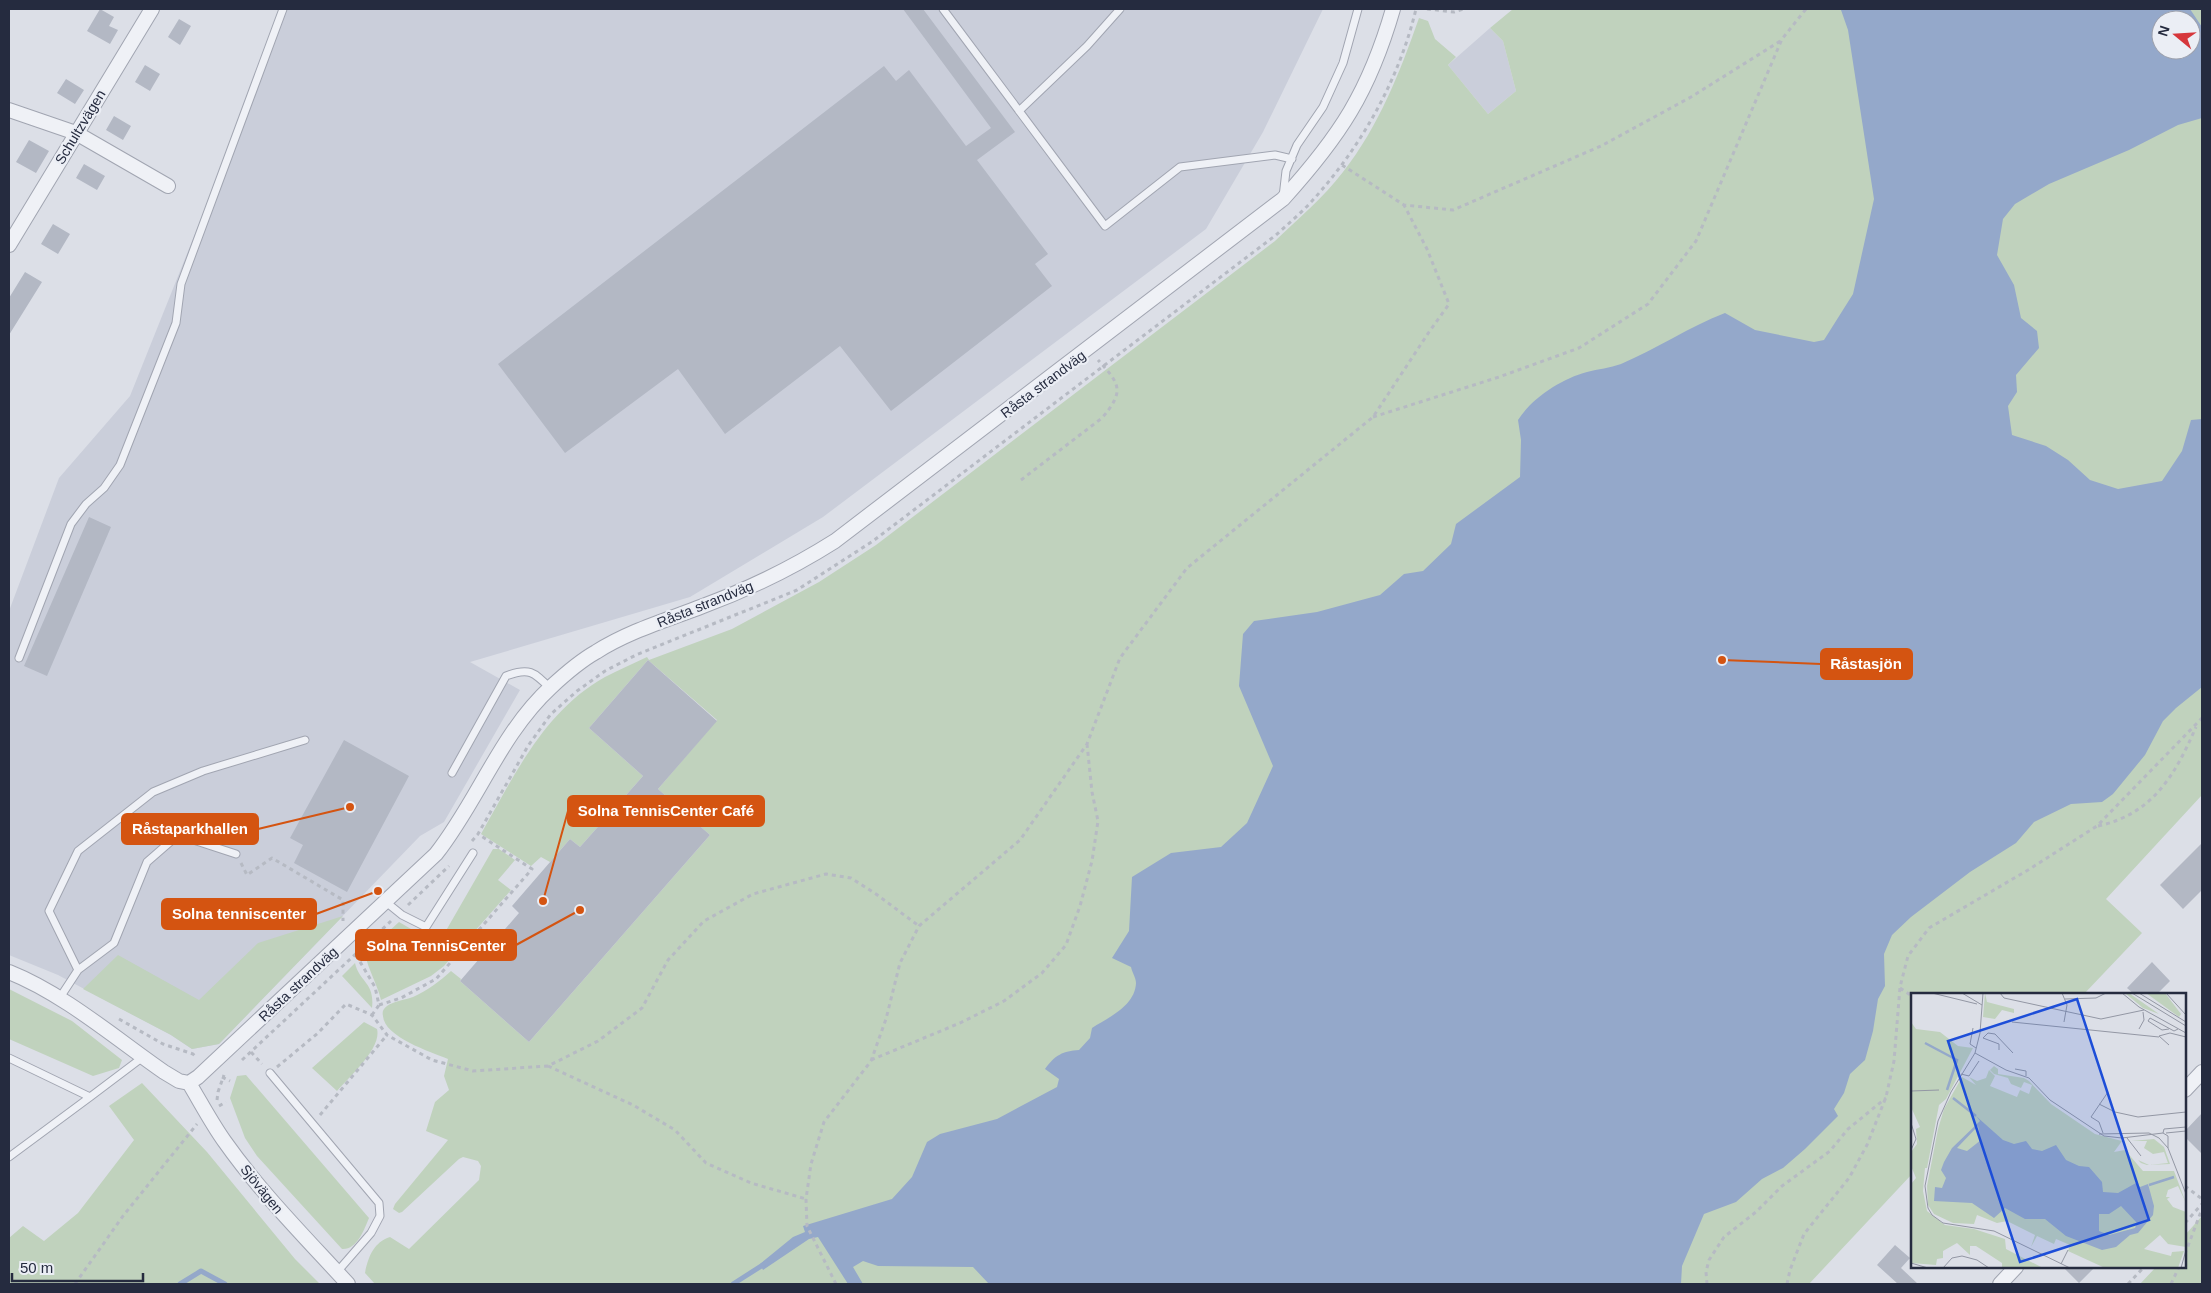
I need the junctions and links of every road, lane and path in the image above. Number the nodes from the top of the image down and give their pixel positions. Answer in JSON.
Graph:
{"nodes":[{"id":1,"x":152,"y":9,"type":"edge"},
{"id":2,"x":283,"y":9,"type":"edge"},
{"id":3,"x":943,"y":9,"type":"edge"},
{"id":4,"x":1120,"y":9,"type":"edge"},
{"id":5,"x":1358,"y":9,"type":"edge"},
{"id":6,"x":1393,"y":9,"type":"edge"},
{"id":7,"x":1427,"y":9,"type":"edge"},
{"id":8,"x":1463,"y":9,"type":"edge"},
{"id":9,"x":1806,"y":9,"type":"edge"},
{"id":10,"x":1782,"y":40,"type":"junction"},
{"id":11,"x":9,"y":110,"type":"edge"},
{"id":12,"x":1019,"y":111,"type":"junction"},
{"id":13,"x":76,"y":133,"type":"junction"},
{"id":14,"x":1292,"y":159,"type":"junction"},
{"id":15,"x":1342,"y":165,"type":"dead end"},
{"id":16,"x":168,"y":186,"type":"dead end"},
{"id":17,"x":1282,"y":199,"type":"junction"},
{"id":18,"x":1404,"y":205,"type":"junction"},
{"id":19,"x":9,"y":246,"type":"edge"},
{"id":20,"x":1088,"y":349,"type":"junction"},
{"id":21,"x":1373,"y":417,"type":"junction"},
{"id":22,"x":1021,"y":480,"type":"dead end"},
{"id":23,"x":18,"y":658,"type":"dead end"},
{"id":24,"x":550,"y":688,"type":"junction"},
{"id":25,"x":2202,"y":718,"type":"edge"},
{"id":26,"x":2198,"y":725,"type":"junction"},
{"id":27,"x":305,"y":740,"type":"dead end"},
{"id":28,"x":1087,"y":744,"type":"junction"},
{"id":29,"x":452,"y":773,"type":"dead end"},
{"id":30,"x":2098,"y":826,"type":"junction"},
{"id":31,"x":478,"y":834,"type":"dead end"},
{"id":32,"x":473,"y":852,"type":"dead end"},
{"id":33,"x":236,"y":854,"type":"dead end"},
{"id":34,"x":247,"y":875,"type":"dead end"},
{"id":35,"x":386,"y":902,"type":"junction"},
{"id":36,"x":344,"y":922,"type":"dead end"},
{"id":37,"x":919,"y":926,"type":"junction"},
{"id":38,"x":78,"y":970,"type":"junction"},
{"id":39,"x":9,"y":972,"type":"edge"},
{"id":40,"x":1900,"y":987,"type":"junction"},
{"id":41,"x":1911,"y":995,"type":"edge"},
{"id":42,"x":59,"y":998,"type":"junction"},
{"id":43,"x":379,"y":1005,"type":"junction"},
{"id":44,"x":372,"y":1015,"type":"junction"},
{"id":45,"x":388,"y":1035,"type":"junction"},
{"id":46,"x":143,"y":1057,"type":"junction"},
{"id":47,"x":9,"y":1058,"type":"edge"},
{"id":48,"x":870,"y":1061,"type":"junction"},
{"id":49,"x":548,"y":1066,"type":"junction"},
{"id":50,"x":2202,"y":1072,"type":"edge"},
{"id":51,"x":270,"y":1073,"type":"junction"},
{"id":52,"x":230,"y":1082,"type":"dead end"},
{"id":53,"x":189,"y":1084,"type":"junction"},
{"id":54,"x":2186,"y":1089,"type":"edge"},
{"id":55,"x":90,"y":1097,"type":"junction"},
{"id":56,"x":1886,"y":1097,"type":"junction"},
{"id":57,"x":217,"y":1108,"type":"dead end"},
{"id":58,"x":312,"y":1124,"type":"junction"},
{"id":59,"x":194,"y":1126,"type":"dead end"},
{"id":60,"x":9,"y":1156,"type":"edge"},
{"id":61,"x":2186,"y":1187,"type":"edge"},
{"id":62,"x":806,"y":1199,"type":"junction"},
{"id":63,"x":2202,"y":1199,"type":"edge"},
{"id":64,"x":2202,"y":1204,"type":"edge"},
{"id":65,"x":2202,"y":1209,"type":"edge"},
{"id":66,"x":2186,"y":1222,"type":"edge"},
{"id":67,"x":2186,"y":1251,"type":"edge"},
{"id":68,"x":2015,"y":1268,"type":"edge"},
{"id":69,"x":2143,"y":1268,"type":"edge"},
{"id":70,"x":2179,"y":1268,"type":"edge"},
{"id":71,"x":337,"y":1272,"type":"junction"},
{"id":72,"x":75,"y":1284,"type":"edge"},
{"id":73,"x":348,"y":1284,"type":"edge"},
{"id":74,"x":836,"y":1284,"type":"edge"},
{"id":75,"x":1707,"y":1284,"type":"edge"},
{"id":76,"x":1787,"y":1284,"type":"edge"},
{"id":77,"x":2000,"y":1284,"type":"edge"},
{"id":78,"x":2128,"y":1284,"type":"edge"},
{"id":79,"x":2171,"y":1284,"type":"edge"}],
"edges":[{"from":1,"to":13,"type":"street","name":"Schultzvägen"},
{"from":2,"to":23,"type":"lane"},
{"from":3,"to":12,"type":"lane"},
{"from":4,"to":12,"type":"lane"},
{"from":5,"to":14,"type":"lane"},
{"from":6,"to":17,"type":"street","name":"Råsta strandväg"},
{"from":7,"to":8,"type":"path"},
{"from":9,"to":10,"type":"path"},
{"from":10,"to":18,"type":"path"},
{"from":10,"to":21,"type":"path"},
{"from":11,"to":13,"type":"street"},
{"from":12,"to":14,"type":"lane"},
{"from":13,"to":16,"type":"street"},
{"from":13,"to":19,"type":"street","name":"Schultzvägen"},
{"from":14,"to":17,"type":"lane"},
{"from":15,"to":18,"type":"path"},
{"from":17,"to":20,"type":"street","name":"Råsta strandväg"},
{"from":18,"to":21,"type":"path"},
{"from":20,"to":22,"type":"path"},
{"from":20,"to":24,"type":"street","name":"Råsta strandväg"},
{"from":21,"to":28,"type":"path"},
{"from":24,"to":29,"type":"lane"},
{"from":24,"to":35,"type":"street","name":"Råsta strandväg"},
{"from":25,"to":26,"type":"path"},
{"from":26,"to":30,"type":"path"},
{"from":26,"to":30,"type":"path"},
{"from":27,"to":38,"type":"lane"},
{"from":28,"to":37,"type":"path"},
{"from":28,"to":48,"type":"path"},
{"from":30,"to":40,"type":"path"},
{"from":31,"to":43,"type":"path"},
{"from":32,"to":35,"type":"lane"},
{"from":33,"to":38,"type":"lane"},
{"from":34,"to":36,"type":"path"},
{"from":35,"to":53,"type":"street","name":"Råsta strandväg"},
{"from":37,"to":48,"type":"path"},
{"from":37,"to":49,"type":"path"},
{"from":38,"to":42,"type":"lane"},
{"from":39,"to":42,"type":"street"},
{"from":40,"to":41,"type":"path"},
{"from":40,"to":56,"type":"path"},
{"from":42,"to":46,"type":"street"},
{"from":43,"to":44,"type":"path"},
{"from":43,"to":51,"type":"path"},
{"from":44,"to":45,"type":"path"},
{"from":44,"to":51,"type":"path"},
{"from":45,"to":49,"type":"path"},
{"from":45,"to":58,"type":"path"},
{"from":46,"to":53,"type":"street"},
{"from":46,"to":55,"type":"lane"},
{"from":47,"to":55,"type":"lane"},
{"from":48,"to":62,"type":"path"},
{"from":49,"to":62,"type":"path"},
{"from":50,"to":54,"type":"street"},
{"from":51,"to":58,"type":"lane"},
{"from":52,"to":57,"type":"path"},
{"from":53,"to":71,"type":"street","name":"Sjövägen"},
{"from":55,"to":60,"type":"lane"},
{"from":56,"to":75,"type":"path"},
{"from":56,"to":76,"type":"path"},
{"from":58,"to":71,"type":"lane"},
{"from":59,"to":72,"type":"path"},
{"from":61,"to":63,"type":"path"},
{"from":62,"to":74,"type":"path"},
{"from":64,"to":66,"type":"path"},
{"from":65,"to":67,"type":"path"},
{"from":68,"to":77,"type":"street"},
{"from":69,"to":78,"type":"path"},
{"from":70,"to":79,"type":"path"},
{"from":71,"to":73,"type":"street","name":"Sjövägen"}]}
